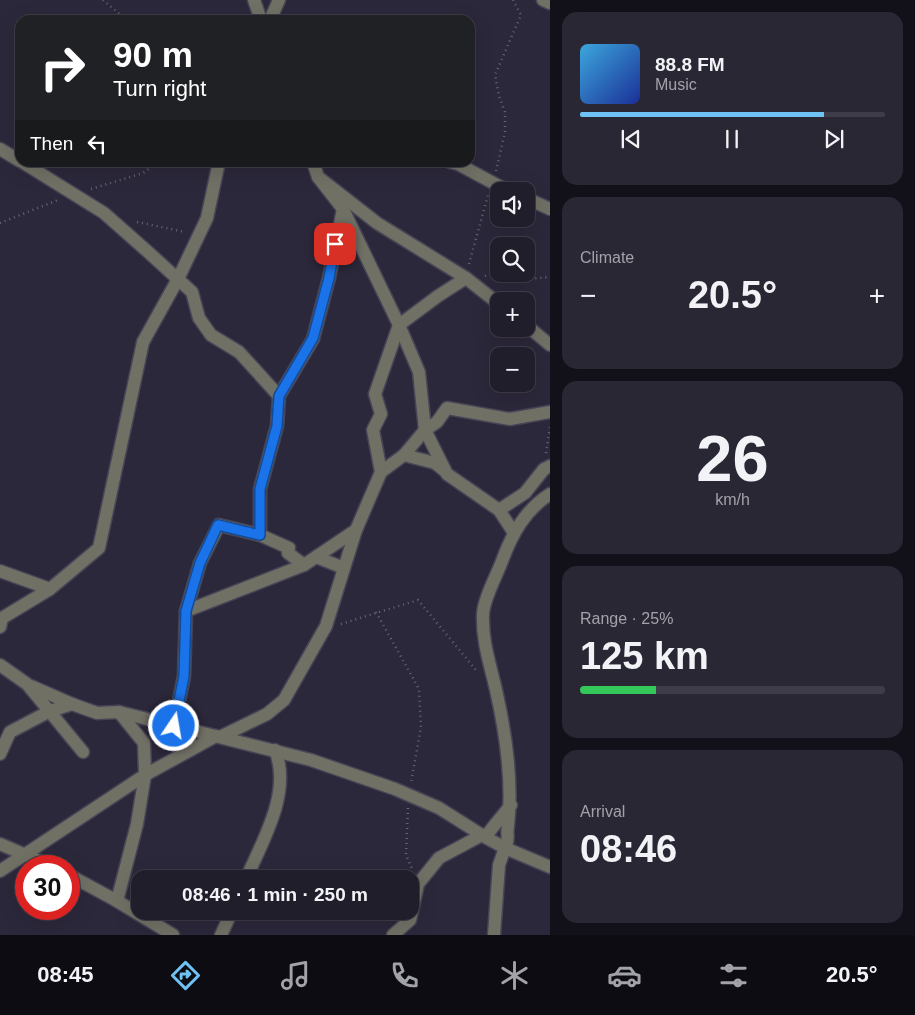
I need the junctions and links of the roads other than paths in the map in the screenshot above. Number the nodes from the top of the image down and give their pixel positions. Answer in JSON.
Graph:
{"nodes":[{"id":1,"x":254,"y":0,"type":"edge"},
{"id":2,"x":279,"y":0,"type":"edge"},
{"id":3,"x":543,"y":0,"type":"edge"},
{"id":4,"x":550,"y":3,"type":"edge"},
{"id":5,"x":259,"y":15,"type":"edge"},
{"id":6,"x":272,"y":15,"type":"edge"},
{"id":7,"x":0,"y":150,"type":"edge"},
{"id":8,"x":15,"y":159,"type":"edge"},
{"id":9,"x":29,"y":167,"type":"edge"},
{"id":10,"x":218,"y":167,"type":"edge"},
{"id":11,"x":315,"y":167,"type":"edge"},
{"id":12,"x":463,"y":167,"type":"edge"},
{"id":13,"x":318,"y":177,"type":"junction"},
{"id":14,"x":490,"y":182,"type":"edge"},
{"id":15,"x":535,"y":202,"type":"edge"},
{"id":16,"x":343,"y":209,"type":"junction"},
{"id":17,"x":550,"y":209,"type":"edge"},
{"id":18,"x":466,"y":278,"type":"junction"},
{"id":19,"x":178,"y":279,"type":"junction"},
{"id":20,"x":490,"y":297,"type":"edge"},
{"id":21,"x":399,"y":325,"type":"junction"},
{"id":22,"x":535,"y":332,"type":"edge"},
{"id":23,"x":550,"y":345,"type":"edge"},
{"id":24,"x":279,"y":396,"type":"junction"},
{"id":25,"x":550,"y":412,"type":"edge"},
{"id":26,"x":425,"y":430,"type":"junction"},
{"id":27,"x":404,"y":455,"type":"junction"},
{"id":28,"x":547,"y":468,"type":"edge"},
{"id":29,"x":381,"y":472,"type":"junction"},
{"id":30,"x":448,"y":474,"type":"junction"},
{"id":31,"x":550,"y":494,"type":"edge"},
{"id":32,"x":499,"y":510,"type":"junction"},
{"id":33,"x":356,"y":530,"type":"junction"},
{"id":34,"x":514,"y":533,"type":"junction"},
{"id":35,"x":260,"y":535,"type":"junction"},
{"id":36,"x":316,"y":557,"type":"junction"},
{"id":37,"x":304,"y":565,"type":"junction"},
{"id":38,"x":344,"y":568,"type":"junction"},
{"id":39,"x":0,"y":571,"type":"edge"},
{"id":40,"x":50,"y":589,"type":"junction"},
{"id":41,"x":186,"y":611,"type":"junction"},
{"id":42,"x":0,"y":627,"type":"edge"},
{"id":43,"x":0,"y":665,"type":"edge"},
{"id":44,"x":26,"y":684,"type":"junction"},
{"id":45,"x":72,"y":704,"type":"junction"},
{"id":46,"x":50,"y":711,"type":"junction"},
{"id":47,"x":119,"y":712,"type":"junction"},
{"id":48,"x":174,"y":726,"type":"junction"},
{"id":49,"x":218,"y":737,"type":"junction"},
{"id":50,"x":275,"y":750,"type":"junction"},
{"id":51,"x":83,"y":752,"type":"dead end"},
{"id":52,"x":0,"y":754,"type":"edge"},
{"id":53,"x":145,"y":775,"type":"junction"},
{"id":54,"x":511,"y":805,"type":"junction"},
{"id":55,"x":483,"y":836,"type":"junction"},
{"id":56,"x":0,"y":844,"type":"edge"},
{"id":57,"x":505,"y":848,"type":"junction"},
{"id":58,"x":26,"y":855,"type":"joint"},
{"id":59,"x":15,"y":862,"type":"edge"},
{"id":60,"x":550,"y":867,"type":"edge"},
{"id":61,"x":250,"y":870,"type":"edge"},
{"id":62,"x":0,"y":871,"type":"edge"},
{"id":63,"x":80,"y":881,"type":"edge"},
{"id":64,"x":117,"y":901,"type":"junction"},
{"id":65,"x":228,"y":920,"type":"edge"},
{"id":66,"x":173,"y":935,"type":"edge"},
{"id":67,"x":221,"y":935,"type":"edge"},
{"id":68,"x":394,"y":935,"type":"edge"},
{"id":69,"x":494,"y":935,"type":"edge"}],
"edges":[{"from":1,"to":5,"type":"street"},
{"from":2,"to":6,"type":"street"},
{"from":3,"to":4,"type":"street"},
{"from":7,"to":8,"type":"street"},
{"from":9,"to":19,"type":"street"},
{"from":10,"to":19,"type":"street"},
{"from":11,"to":13,"type":"street"},
{"from":12,"to":14,"type":"street"},
{"from":13,"to":16,"type":"street"},
{"from":13,"to":18,"type":"street"},
{"from":15,"to":17,"type":"street"},
{"from":16,"to":21,"type":"street"},
{"from":16,"to":24,"type":"street"},
{"from":18,"to":20,"type":"street"},
{"from":18,"to":21,"type":"street"},
{"from":19,"to":24,"type":"street"},
{"from":19,"to":40,"type":"street"},
{"from":21,"to":26,"type":"street"},
{"from":21,"to":29,"type":"street"},
{"from":22,"to":23,"type":"street"},
{"from":24,"to":35,"type":"street"},
{"from":25,"to":26,"type":"street"},
{"from":26,"to":27,"type":"street"},
{"from":26,"to":30,"type":"street"},
{"from":27,"to":29,"type":"street"},
{"from":27,"to":30,"type":"street"},
{"from":28,"to":32,"type":"street"},
{"from":29,"to":33,"type":"street"},
{"from":30,"to":32,"type":"street"},
{"from":31,"to":34,"type":"street"},
{"from":32,"to":34,"type":"street"},
{"from":33,"to":36,"type":"street"},
{"from":33,"to":38,"type":"street"},
{"from":34,"to":54,"type":"street"},
{"from":35,"to":37,"type":"street"},
{"from":35,"to":41,"type":"street"},
{"from":36,"to":37,"type":"street"},
{"from":36,"to":38,"type":"street"},
{"from":37,"to":41,"type":"street"},
{"from":38,"to":49,"type":"street"},
{"from":39,"to":40,"type":"street"},
{"from":40,"to":42,"type":"street"},
{"from":41,"to":48,"type":"street"},
{"from":43,"to":44,"type":"street"},
{"from":44,"to":45,"type":"street"},
{"from":44,"to":46,"type":"street"},
{"from":45,"to":46,"type":"street"},
{"from":45,"to":47,"type":"street"},
{"from":46,"to":51,"type":"street"},
{"from":46,"to":52,"type":"street"},
{"from":47,"to":48,"type":"street"},
{"from":47,"to":53,"type":"street"},
{"from":48,"to":49,"type":"street"},
{"from":49,"to":50,"type":"street"},
{"from":49,"to":53,"type":"street"},
{"from":50,"to":55,"type":"street"},
{"from":50,"to":61,"type":"street"},
{"from":53,"to":58,"type":"street"},
{"from":53,"to":64,"type":"street"},
{"from":54,"to":55,"type":"street"},
{"from":54,"to":57,"type":"street"},
{"from":55,"to":57,"type":"street"},
{"from":55,"to":68,"type":"street"},
{"from":56,"to":58,"type":"street"},
{"from":57,"to":60,"type":"street"},
{"from":57,"to":69,"type":"street"},
{"from":59,"to":62,"type":"street"},
{"from":63,"to":64,"type":"street"},
{"from":64,"to":66,"type":"street"},
{"from":65,"to":67,"type":"street"}]}
